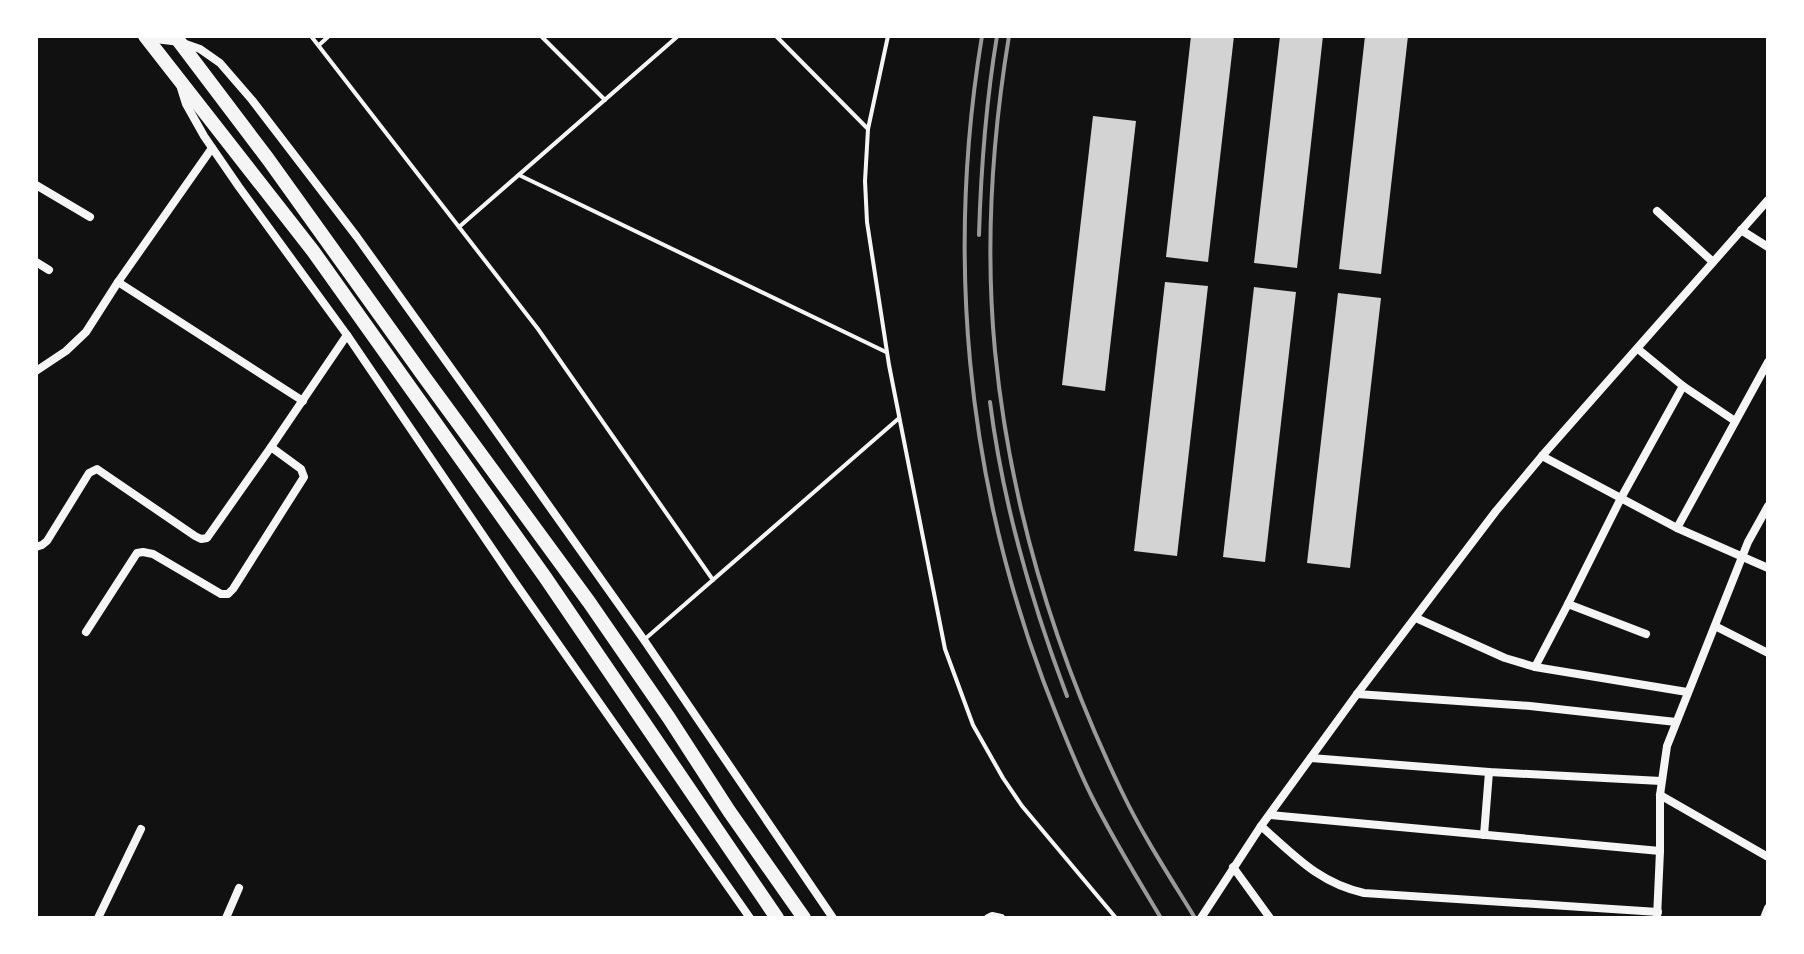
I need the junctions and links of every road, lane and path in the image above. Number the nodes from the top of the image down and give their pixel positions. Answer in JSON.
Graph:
{"nodes":[{"id":1,"x":311,"y":36,"type":"edge"},
{"id":2,"x":329,"y":36,"type":"edge"},
{"id":3,"x":541,"y":36,"type":"edge"},
{"id":4,"x":678,"y":36,"type":"edge"},
{"id":5,"x":776,"y":36,"type":"edge"},
{"id":6,"x":888,"y":36,"type":"edge"},
{"id":7,"x":146,"y":37,"type":"edge"},
{"id":8,"x":178,"y":39,"type":"edge"},
{"id":9,"x":319,"y":45,"type":"junction"},
{"id":10,"x":177,"y":76,"type":"junction"},
{"id":11,"x":605,"y":100,"type":"junction"},
{"id":12,"x":868,"y":129,"type":"junction"},
{"id":13,"x":212,"y":148,"type":"junction"},
{"id":14,"x":519,"y":175,"type":"junction"},
{"id":15,"x":36,"y":185,"type":"edge"},
{"id":16,"x":1768,"y":200,"type":"edge"},
{"id":17,"x":1657,"y":211,"type":"dead end"},
{"id":18,"x":90,"y":217,"type":"dead end"},
{"id":19,"x":459,"y":227,"type":"junction"},
{"id":20,"x":1741,"y":230,"type":"junction"},
{"id":21,"x":1768,"y":247,"type":"edge"},
{"id":22,"x":36,"y":262,"type":"edge"},
{"id":23,"x":1713,"y":262,"type":"junction"},
{"id":24,"x":49,"y":270,"type":"dead end"},
{"id":25,"x":118,"y":282,"type":"junction"},
{"id":26,"x":347,"y":335,"type":"junction"},
{"id":27,"x":1638,"y":349,"type":"junction"},
{"id":28,"x":886,"y":352,"type":"junction"},
{"id":29,"x":1768,"y":362,"type":"edge"},
{"id":30,"x":36,"y":371,"type":"edge"},
{"id":31,"x":1683,"y":386,"type":"junction"},
{"id":32,"x":303,"y":401,"type":"junction"},
{"id":33,"x":899,"y":418,"type":"junction"},
{"id":34,"x":1735,"y":421,"type":"junction"},
{"id":35,"x":271,"y":447,"type":"junction"},
{"id":36,"x":1542,"y":456,"type":"junction"},
{"id":37,"x":1621,"y":498,"type":"junction"},
{"id":38,"x":1768,"y":506,"type":"edge"},
{"id":39,"x":1677,"y":528,"type":"junction"},
{"id":40,"x":36,"y":547,"type":"edge"},
{"id":41,"x":1741,"y":557,"type":"junction"},
{"id":42,"x":1768,"y":568,"type":"edge"},
{"id":43,"x":713,"y":580,"type":"junction"},
{"id":44,"x":1568,"y":604,"type":"junction"},
{"id":45,"x":1416,"y":618,"type":"junction"},
{"id":46,"x":1715,"y":626,"type":"junction"},
{"id":47,"x":86,"y":632,"type":"dead end"},
{"id":48,"x":1646,"y":634,"type":"dead end"},
{"id":49,"x":644,"y":640,"type":"junction"},
{"id":50,"x":1768,"y":653,"type":"edge"},
{"id":51,"x":1535,"y":667,"type":"junction"},
{"id":52,"x":1687,"y":692,"type":"junction"},
{"id":53,"x":1357,"y":694,"type":"junction"},
{"id":54,"x":1676,"y":722,"type":"junction"},
{"id":55,"x":1311,"y":758,"type":"junction"},
{"id":56,"x":1489,"y":772,"type":"junction"},
{"id":57,"x":1661,"y":781,"type":"junction"},
{"id":58,"x":1660,"y":795,"type":"junction"},
{"id":59,"x":1270,"y":815,"type":"junction"},
{"id":60,"x":1261,"y":826,"type":"junction"},
{"id":61,"x":141,"y":829,"type":"dead end"},
{"id":62,"x":1484,"y":835,"type":"junction"},
{"id":63,"x":1660,"y":851,"type":"junction"},
{"id":64,"x":1768,"y":857,"type":"edge"},
{"id":65,"x":1233,"y":867,"type":"junction"},
{"id":66,"x":239,"y":888,"type":"dead end"},
{"id":67,"x":1768,"y":908,"type":"edge"},
{"id":68,"x":1657,"y":915,"type":"edge"},
{"id":69,"x":98,"y":918,"type":"edge"},
{"id":70,"x":226,"y":918,"type":"edge"},
{"id":71,"x":750,"y":918,"type":"edge"},
{"id":72,"x":777,"y":918,"type":"edge"},
{"id":73,"x":804,"y":918,"type":"edge"},
{"id":74,"x":833,"y":918,"type":"edge"},
{"id":75,"x":988,"y":918,"type":"edge"},
{"id":76,"x":1001,"y":918,"type":"edge"},
{"id":77,"x":1116,"y":918,"type":"edge"},
{"id":78,"x":1201,"y":918,"type":"edge"},
{"id":79,"x":1270,"y":918,"type":"edge"},
{"id":80,"x":1764,"y":918,"type":"edge"}],
"edges":[{"from":1,"to":9,"type":"lane"},
{"from":2,"to":9,"type":"lane"},
{"from":3,"to":11,"type":"lane"},
{"from":4,"to":11,"type":"lane"},
{"from":5,"to":12,"type":"lane"},
{"from":6,"to":12,"type":"lane"},
{"from":7,"to":8,"type":"street"},
{"from":7,"to":10,"type":"highway"},
{"from":8,"to":49,"type":"street"},
{"from":8,"to":73,"type":"highway"},
{"from":9,"to":19,"type":"lane"},
{"from":10,"to":13,"type":"street"},
{"from":10,"to":72,"type":"highway"},
{"from":11,"to":14,"type":"lane"},
{"from":12,"to":28,"type":"lane"},
{"from":13,"to":25,"type":"street"},
{"from":13,"to":26,"type":"street"},
{"from":14,"to":19,"type":"lane"},
{"from":14,"to":28,"type":"lane"},
{"from":15,"to":18,"type":"street"},
{"from":16,"to":20,"type":"street"},
{"from":17,"to":23,"type":"street"},
{"from":19,"to":43,"type":"lane"},
{"from":20,"to":21,"type":"street"},
{"from":20,"to":23,"type":"street"},
{"from":22,"to":24,"type":"street"},
{"from":23,"to":27,"type":"street"},
{"from":25,"to":30,"type":"street"},
{"from":25,"to":32,"type":"street"},
{"from":26,"to":32,"type":"street"},
{"from":26,"to":71,"type":"street"},
{"from":27,"to":31,"type":"street"},
{"from":27,"to":36,"type":"street"},
{"from":28,"to":33,"type":"lane"},
{"from":29,"to":34,"type":"street"},
{"from":31,"to":34,"type":"street"},
{"from":31,"to":37,"type":"street"},
{"from":32,"to":35,"type":"street"},
{"from":33,"to":43,"type":"lane"},
{"from":33,"to":77,"type":"lane"},
{"from":34,"to":39,"type":"street"},
{"from":35,"to":40,"type":"street"},
{"from":35,"to":47,"type":"street"},
{"from":36,"to":37,"type":"street"},
{"from":36,"to":45,"type":"street"},
{"from":37,"to":39,"type":"street"},
{"from":37,"to":44,"type":"street"},
{"from":38,"to":41,"type":"street"},
{"from":39,"to":41,"type":"street"},
{"from":41,"to":42,"type":"street"},
{"from":41,"to":46,"type":"street"},
{"from":43,"to":49,"type":"lane"},
{"from":44,"to":48,"type":"street"},
{"from":44,"to":51,"type":"street"},
{"from":45,"to":51,"type":"street"},
{"from":45,"to":53,"type":"street"},
{"from":46,"to":50,"type":"street"},
{"from":46,"to":52,"type":"street"},
{"from":49,"to":74,"type":"street"},
{"from":51,"to":52,"type":"street"},
{"from":52,"to":54,"type":"street"},
{"from":53,"to":54,"type":"street"},
{"from":53,"to":55,"type":"street"},
{"from":54,"to":57,"type":"street"},
{"from":55,"to":56,"type":"street"},
{"from":55,"to":59,"type":"street"},
{"from":56,"to":57,"type":"street"},
{"from":56,"to":62,"type":"street"},
{"from":57,"to":58,"type":"street"},
{"from":58,"to":63,"type":"street"},
{"from":58,"to":64,"type":"street"},
{"from":59,"to":60,"type":"street"},
{"from":59,"to":62,"type":"street"},
{"from":60,"to":65,"type":"street"},
{"from":60,"to":68,"type":"street"},
{"from":61,"to":69,"type":"street"},
{"from":62,"to":63,"type":"street"},
{"from":63,"to":68,"type":"street"},
{"from":65,"to":78,"type":"street"},
{"from":65,"to":79,"type":"street"},
{"from":66,"to":70,"type":"street"},
{"from":67,"to":80,"type":"street"},
{"from":75,"to":76,"type":"street"}]}
